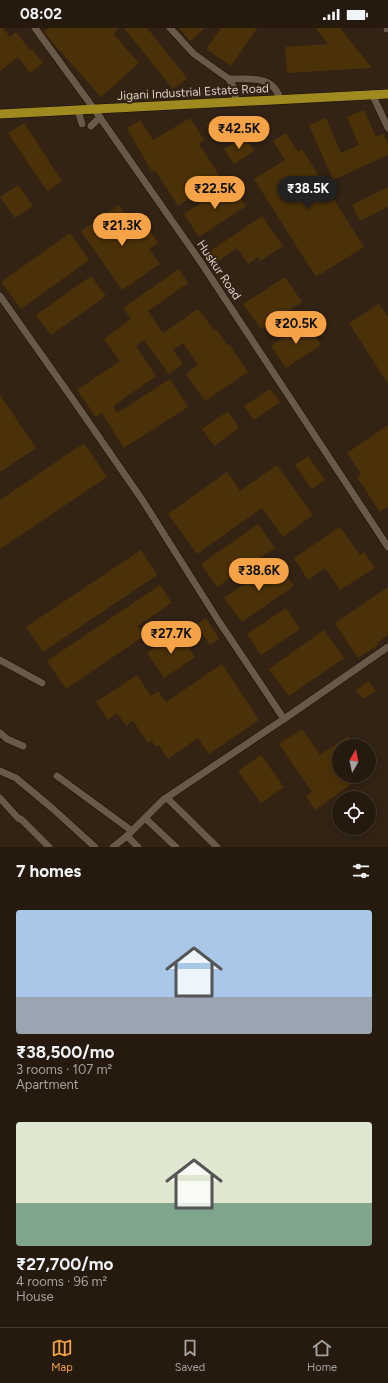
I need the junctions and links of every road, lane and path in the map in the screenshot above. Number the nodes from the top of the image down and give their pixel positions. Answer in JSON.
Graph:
{"nodes":[{"id":1,"x":36,"y":28,"type":"edge"},
{"id":2,"x":170,"y":28,"type":"edge"},
{"id":3,"x":229,"y":79,"type":"junction"},
{"id":4,"x":372,"y":94,"type":"junction"},
{"id":5,"x":388,"y":94,"type":"edge"},
{"id":6,"x":280,"y":99,"type":"junction"},
{"id":7,"x":236,"y":102,"type":"junction"},
{"id":8,"x":94,"y":109,"type":"junction"},
{"id":9,"x":78,"y":110,"type":"junction"},
{"id":10,"x":0,"y":114,"type":"edge"},
{"id":11,"x":100,"y":117,"type":"junction"},
{"id":12,"x":82,"y":124,"type":"dead end"},
{"id":13,"x":91,"y":126,"type":"dead end"},
{"id":14,"x":388,"y":128,"type":"edge"},
{"id":15,"x":0,"y":296,"type":"edge"},
{"id":16,"x":388,"y":547,"type":"edge"},
{"id":17,"x":388,"y":647,"type":"edge"},
{"id":18,"x":0,"y":660,"type":"edge"},
{"id":19,"x":42,"y":683,"type":"dead end"},
{"id":20,"x":284,"y":719,"type":"junction"},
{"id":21,"x":0,"y":733,"type":"edge"},
{"id":22,"x":23,"y":746,"type":"dead end"},
{"id":23,"x":0,"y":771,"type":"edge"},
{"id":24,"x":57,"y":776,"type":"dead end"},
{"id":25,"x":0,"y":798,"type":"edge"},
{"id":26,"x":167,"y":798,"type":"junction"},
{"id":27,"x":145,"y":818,"type":"junction"},
{"id":28,"x":130,"y":833,"type":"junction"},
{"id":29,"x":49,"y":847,"type":"edge"},
{"id":30,"x":95,"y":847,"type":"edge"},
{"id":31,"x":113,"y":847,"type":"edge"},
{"id":32,"x":138,"y":847,"type":"edge"},
{"id":33,"x":176,"y":847,"type":"edge"},
{"id":34,"x":217,"y":847,"type":"edge"}],
"edges":[{"from":1,"to":8,"type":"street","name":"Huskur Road"},
{"from":2,"to":3,"type":"street"},
{"from":3,"to":6,"type":"street"},
{"from":3,"to":7,"type":"street"},
{"from":4,"to":5,"type":"main road","name":"Jigani Industrial Estate Road"},
{"from":4,"to":6,"type":"main road","name":"Jigani Industrial Estate Road"},
{"from":4,"to":14,"type":"street"},
{"from":6,"to":7,"type":"main road","name":"Jigani Industrial Estate Road"},
{"from":7,"to":8,"type":"main road","name":"Jigani Industrial Estate Road"},
{"from":8,"to":9,"type":"main road","name":"Jigani Industrial Estate Road"},
{"from":8,"to":11,"type":"street","name":"Huskur Road"},
{"from":9,"to":10,"type":"main road","name":"Jigani Industrial Estate Road"},
{"from":9,"to":12,"type":"street"},
{"from":11,"to":13,"type":"street"},
{"from":11,"to":16,"type":"street","name":"Huskur Road"},
{"from":15,"to":20,"type":"street"},
{"from":17,"to":20,"type":"street"},
{"from":18,"to":19,"type":"street"},
{"from":20,"to":26,"type":"street"},
{"from":21,"to":22,"type":"street"},
{"from":23,"to":30,"type":"street"},
{"from":24,"to":28,"type":"street"},
{"from":25,"to":29,"type":"street"},
{"from":26,"to":27,"type":"street"},
{"from":26,"to":34,"type":"street"},
{"from":27,"to":28,"type":"street"},
{"from":27,"to":33,"type":"street"},
{"from":28,"to":31,"type":"street"},
{"from":28,"to":32,"type":"street"}]}
